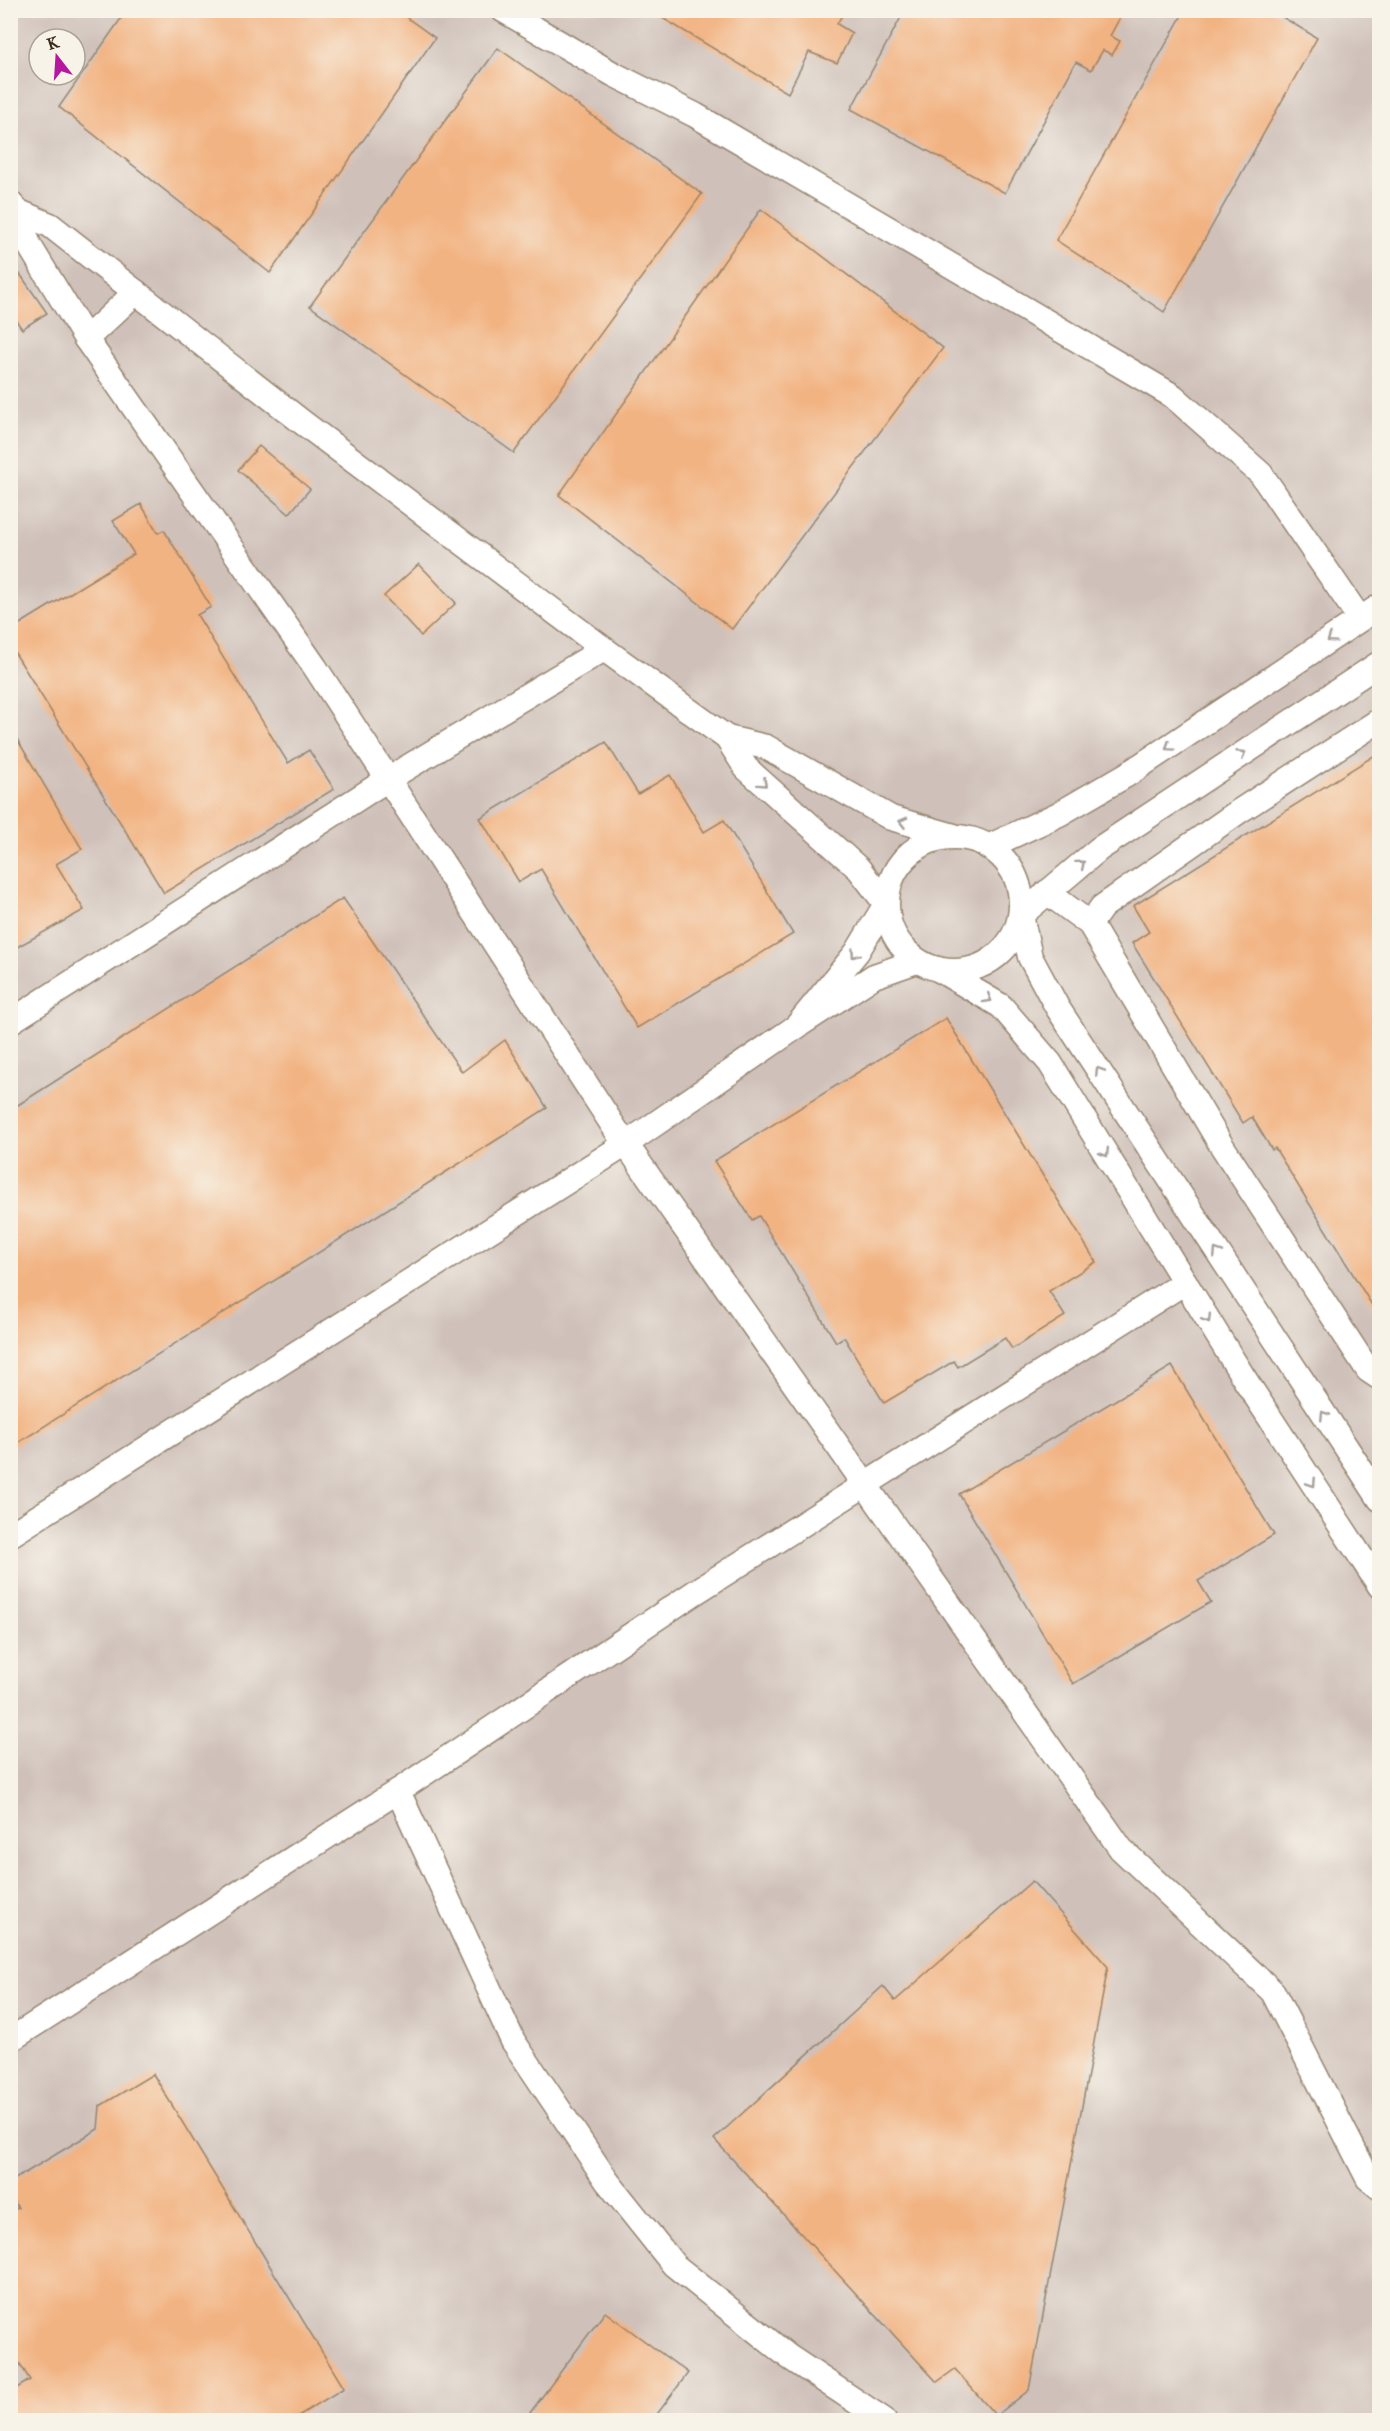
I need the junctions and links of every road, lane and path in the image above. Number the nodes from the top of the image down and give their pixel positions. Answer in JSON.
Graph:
{"nodes":[{"id":1,"x":503,"y":10,"type":"edge"},
{"id":2,"x":14,"y":207,"type":"edge"},
{"id":3,"x":136,"y":292,"type":"junction"},
{"id":4,"x":86,"y":339,"type":"junction"},
{"id":5,"x":1370,"y":612,"type":"edge"},
{"id":6,"x":604,"y":649,"type":"junction"},
{"id":7,"x":1380,"y":663,"type":"edge"},
{"id":8,"x":1380,"y":720,"type":"edge"},
{"id":9,"x":727,"y":738,"type":"junction"},
{"id":10,"x":387,"y":779,"type":"junction"},
{"id":11,"x":959,"y":837,"type":"junction"},
{"id":12,"x":988,"y":847,"type":"junction"},
{"id":13,"x":1047,"y":892,"type":"junction"},
{"id":14,"x":886,"y":904,"type":"junction"},
{"id":15,"x":1021,"y":915,"type":"junction"},
{"id":16,"x":1090,"y":924,"type":"junction"},
{"id":17,"x":927,"y":965,"type":"junction"},
{"id":18,"x":10,"y":1022,"type":"edge"},
{"id":19,"x":796,"y":1027,"type":"junction"},
{"id":20,"x":626,"y":1144,"type":"junction"},
{"id":21,"x":1185,"y":1282,"type":"junction"},
{"id":22,"x":1380,"y":1378,"type":"edge"},
{"id":23,"x":864,"y":1485,"type":"junction"},
{"id":24,"x":1380,"y":1499,"type":"edge"},
{"id":25,"x":10,"y":1535,"type":"edge"},
{"id":26,"x":1380,"y":1586,"type":"edge"},
{"id":27,"x":398,"y":1791,"type":"junction"},
{"id":28,"x":10,"y":2040,"type":"edge"},
{"id":29,"x":1380,"y":2188,"type":"edge"},
{"id":30,"x":884,"y":2421,"type":"edge"}],
"edges":[{"from":1,"to":5,"type":"street"},
{"from":2,"to":3,"type":"street"},
{"from":2,"to":4,"type":"street"},
{"from":3,"to":4,"type":"street"},
{"from":3,"to":6,"type":"street"},
{"from":4,"to":10,"type":"street"},
{"from":5,"to":12,"type":"street","one_way":true},
{"from":6,"to":9,"type":"street"},
{"from":6,"to":10,"type":"street"},
{"from":13,"to":7,"type":"street","one_way":true},
{"from":8,"to":16,"type":"street"},
{"from":11,"to":9,"type":"street","one_way":true},
{"from":9,"to":14,"type":"street","one_way":true},
{"from":10,"to":18,"type":"street"},
{"from":10,"to":20,"type":"street"},
{"from":11,"to":12,"type":"street"},
{"from":11,"to":14,"type":"street"},
{"from":12,"to":15,"type":"street"},
{"from":13,"to":15,"type":"street"},
{"from":13,"to":16,"type":"street"},
{"from":14,"to":17,"type":"street"},
{"from":14,"to":19,"type":"street","one_way":true},
{"from":15,"to":17,"type":"street"},
{"from":24,"to":15,"type":"street","one_way":true},
{"from":16,"to":22,"type":"street"},
{"from":17,"to":19,"type":"street"},
{"from":17,"to":21,"type":"street","one_way":true},
{"from":19,"to":20,"type":"street"},
{"from":20,"to":23,"type":"street"},
{"from":20,"to":25,"type":"street"},
{"from":21,"to":23,"type":"street"},
{"from":21,"to":26,"type":"street","one_way":true},
{"from":23,"to":27,"type":"street"},
{"from":23,"to":29,"type":"street"},
{"from":27,"to":28,"type":"street"},
{"from":27,"to":30,"type":"street"}]}
